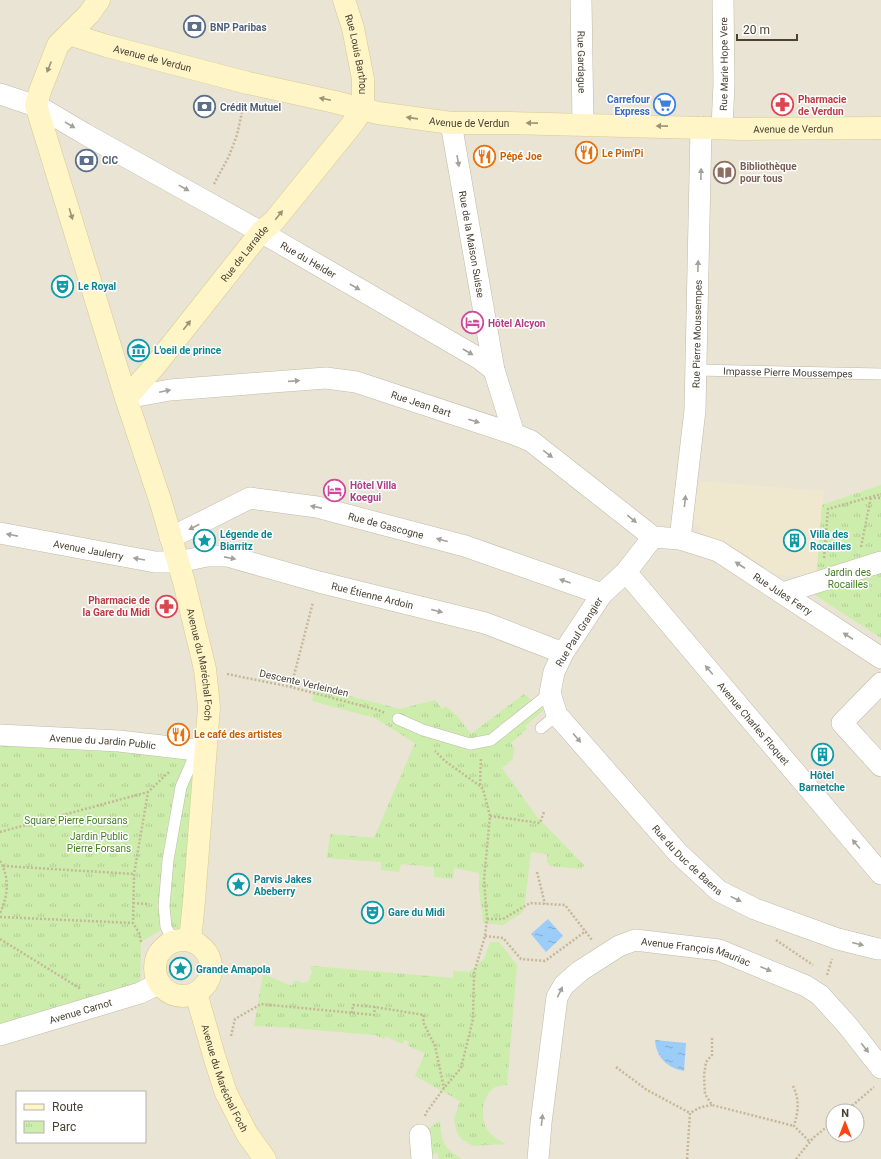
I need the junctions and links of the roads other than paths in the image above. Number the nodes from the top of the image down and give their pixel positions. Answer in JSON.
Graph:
{"nodes":[{"id":1,"x":99,"y":0,"type":"edge"},
{"id":2,"x":344,"y":0,"type":"edge"},
{"id":3,"x":581,"y":0,"type":"edge"},
{"id":4,"x":723,"y":0,"type":"edge"},
{"id":5,"x":69,"y":34,"type":"junction"},
{"id":6,"x":0,"y":94,"type":"edge"},
{"id":7,"x":36,"y":105,"type":"junction"},
{"id":8,"x":363,"y":109,"type":"junction"},
{"id":9,"x":451,"y":123,"type":"junction"},
{"id":10,"x":583,"y":124,"type":"junction"},
{"id":11,"x":711,"y":128,"type":"junction"},
{"id":12,"x":881,"y":128,"type":"edge"},
{"id":13,"x":261,"y":232,"type":"junction"},
{"id":14,"x":114,"y":357,"type":"junction"},
{"id":15,"x":154,"y":367,"type":"junction"},
{"id":16,"x":494,"y":370,"type":"junction"},
{"id":17,"x":696,"y":370,"type":"junction"},
{"id":18,"x":881,"y":374,"type":"edge"},
{"id":19,"x":126,"y":398,"type":"junction"},
{"id":20,"x":514,"y":434,"type":"junction"},
{"id":21,"x":0,"y":532,"type":"edge"},
{"id":22,"x":170,"y":537,"type":"junction"},
{"id":23,"x":653,"y":537,"type":"junction"},
{"id":24,"x":680,"y":539,"type":"junction"},
{"id":25,"x":178,"y":562,"type":"junction"},
{"id":26,"x":881,"y":562,"type":"edge"},
{"id":27,"x":626,"y":572,"type":"junction"},
{"id":28,"x":782,"y":593,"type":"junction"},
{"id":29,"x":602,"y":594,"type":"junction"},
{"id":30,"x":563,"y":654,"type":"junction"},
{"id":31,"x":881,"y":658,"type":"edge"},
{"id":32,"x":881,"y":683,"type":"edge"},
{"id":33,"x":550,"y":693,"type":"junction"},
{"id":34,"x":557,"y":715,"type":"junction"},
{"id":35,"x":398,"y":719,"type":"road end"},
{"id":36,"x":540,"y":728,"type":"dead end"},
{"id":37,"x":0,"y":735,"type":"edge"},
{"id":38,"x":198,"y":750,"type":"junction"},
{"id":39,"x":881,"y":766,"type":"edge"},
{"id":40,"x":879,"y":869,"type":"edge"},
{"id":41,"x":180,"y":941,"type":"junction"},
{"id":42,"x":881,"y":949,"type":"edge"},
{"id":43,"x":160,"y":983,"type":"junction"},
{"id":44,"x":196,"y":992,"type":"junction"},
{"id":45,"x":0,"y":1035,"type":"edge"},
{"id":46,"x":878,"y":1077,"type":"edge"},
{"id":47,"x":420,"y":1134,"type":"road end"},
{"id":48,"x":265,"y":1159,"type":"edge"},
{"id":49,"x":422,"y":1159,"type":"edge"},
{"id":50,"x":538,"y":1159,"type":"edge"}],
"edges":[{"from":1,"to":5,"type":"street"},
{"from":2,"to":8,"type":"street","name":"Rue Louis Barthou"},
{"from":3,"to":10,"type":"street","name":"Rue Gardague"},
{"from":4,"to":11,"type":"street","name":"Rue Marie Hope Vere"},
{"from":5,"to":7,"type":"street","one_way":true},
{"from":8,"to":5,"type":"street","name":"Avenue de Verdun","one_way":true},
{"from":6,"to":7,"type":"street","name":"Rue du Helder"},
{"from":7,"to":13,"type":"street","name":"Rue du Helder","one_way":true},
{"from":7,"to":14,"type":"street","name":"Avenue du Maréchal Foch","one_way":true},
{"from":9,"to":8,"type":"street","name":"Avenue de Verdun","one_way":true},
{"from":13,"to":8,"type":"street","name":"Rue de Larralde","one_way":true},
{"from":10,"to":9,"type":"street","name":"Avenue de Verdun","one_way":true},
{"from":9,"to":16,"type":"street","name":"Rue de la Maison Suisse","one_way":true},
{"from":11,"to":10,"type":"street","name":"Avenue de Verdun","one_way":true},
{"from":11,"to":12,"type":"street","name":"Avenue de Verdun"},
{"from":17,"to":11,"type":"street","name":"Rue Pierre Moussempes","one_way":true},
{"from":15,"to":13,"type":"street","name":"Rue de Larralde","one_way":true},
{"from":13,"to":16,"type":"street","name":"Rue du Helder","one_way":true},
{"from":14,"to":15,"type":"street"},
{"from":14,"to":19,"type":"street","name":"Avenue du Maréchal Foch"},
{"from":15,"to":19,"type":"street","name":"Rue de Larralde"},
{"from":16,"to":20,"type":"street","name":"Rue de la Maison Suisse"},
{"from":17,"to":18,"type":"lane","name":"Impasse Pierre Moussempes"},
{"from":24,"to":17,"type":"street","name":"Rue Pierre Moussempes","one_way":true},
{"from":19,"to":20,"type":"street","name":"Rue Jean Bart","one_way":true},
{"from":19,"to":22,"type":"street","name":"Avenue du Maréchal Foch"},
{"from":20,"to":23,"type":"street","name":"Rue Jean Bart","one_way":true},
{"from":25,"to":21,"type":"street","name":"Avenue Jaulerry","one_way":true},
{"from":22,"to":25,"type":"street","name":"Avenue du Maréchal Foch"},
{"from":29,"to":22,"type":"street","name":"Rue de Gascogne","one_way":true},
{"from":23,"to":24,"type":"street"},
{"from":23,"to":27,"type":"street","name":"Rue Paul Grangier"},
{"from":28,"to":24,"type":"street","name":"Rue Jules Ferry","one_way":true},
{"from":25,"to":30,"type":"street","name":"Rue Étienne Ardoin","one_way":true},
{"from":25,"to":38,"type":"street","name":"Avenue du Maréchal Foch"},
{"from":26,"to":28,"type":"street"},
{"from":27,"to":29,"type":"street","name":"Rue Paul Grangier"},
{"from":40,"to":27,"type":"street","name":"Avenue Charles Floquet","one_way":true},
{"from":31,"to":28,"type":"street","name":"Rue Jules Ferry","one_way":true},
{"from":29,"to":30,"type":"street","name":"Rue Paul Grangier"},
{"from":30,"to":33,"type":"street","name":"Rue Paul Grangier"},
{"from":32,"to":39,"type":"street"},
{"from":33,"to":34,"type":"street","name":"Rue du Duc de Baena"},
{"from":33,"to":35,"type":"lane"},
{"from":34,"to":36,"type":"lane"},
{"from":34,"to":42,"type":"street","name":"Rue du Duc de Baena","one_way":true},
{"from":37,"to":38,"type":"street","name":"Avenue du Jardin Public"},
{"from":38,"to":41,"type":"street","name":"Avenue du Maréchal Foch"},
{"from":38,"to":41,"type":"lane"},
{"from":41,"to":43,"type":"street"},
{"from":41,"to":44,"type":"street"},
{"from":43,"to":44,"type":"street"},
{"from":43,"to":45,"type":"street","name":"Avenue Carnot"},
{"from":44,"to":48,"type":"street","name":"Avenue du Maréchal Foch"},
{"from":50,"to":46,"type":"street","name":"Avenue François Mauriac","one_way":true},
{"from":47,"to":49,"type":"street"}]}
